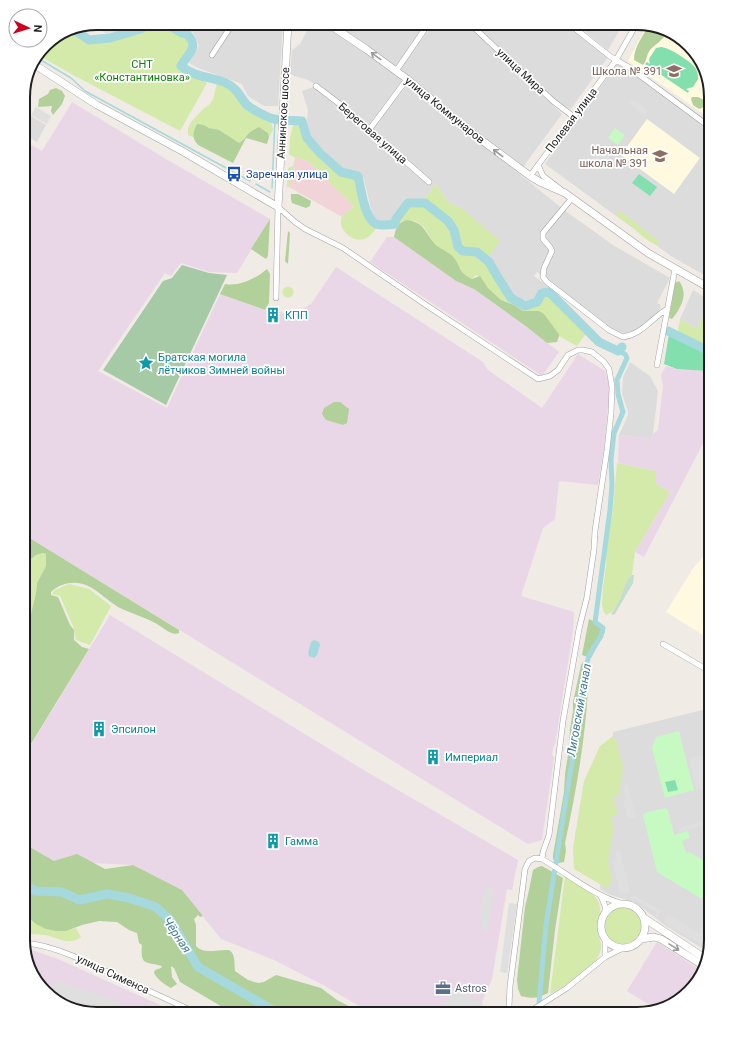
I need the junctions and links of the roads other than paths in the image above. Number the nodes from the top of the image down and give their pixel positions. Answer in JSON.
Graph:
{"nodes":[{"id":1,"x":228,"y":30,"type":"edge"},
{"id":2,"x":288,"y":30,"type":"edge"},
{"id":3,"x":337,"y":30,"type":"edge"},
{"id":4,"x":424,"y":30,"type":"edge"},
{"id":5,"x":477,"y":30,"type":"edge"},
{"id":6,"x":577,"y":30,"type":"edge"},
{"id":7,"x":633,"y":30,"type":"edge"},
{"id":8,"x":212,"y":55,"type":"dead end"},
{"id":9,"x":616,"y":60,"type":"junction"},
{"id":10,"x":38,"y":67,"type":"edge"},
{"id":11,"x":396,"y":71,"type":"junction"},
{"id":12,"x":408,"y":79,"type":"junction"},
{"id":13,"x":316,"y":86,"type":"dead end"},
{"id":14,"x":574,"y":117,"type":"junction"},
{"id":15,"x":704,"y":123,"type":"edge"},
{"id":16,"x":369,"y":130,"type":"junction"},
{"id":17,"x":538,"y":165,"type":"junction"},
{"id":18,"x":530,"y":176,"type":"junction"},
{"id":19,"x":429,"y":182,"type":"dead end"},
{"id":20,"x":565,"y":193,"type":"junction"},
{"id":21,"x":572,"y":198,"type":"junction"},
{"id":22,"x":278,"y":207,"type":"junction"},
{"id":23,"x":675,"y":269,"type":"junction"},
{"id":24,"x":704,"y":285,"type":"edge"},
{"id":25,"x":276,"y":298,"type":"dead end"},
{"id":26,"x":667,"y":310,"type":"junction"},
{"id":27,"x":657,"y":365,"type":"dead end"},
{"id":28,"x":663,"y":644,"type":"dead end"},
{"id":29,"x":704,"y":668,"type":"edge"},
{"id":30,"x":542,"y":859,"type":"junction"},
{"id":31,"x":601,"y":896,"type":"junction"},
{"id":32,"x":623,"y":904,"type":"junction"},
{"id":33,"x":605,"y":914,"type":"junction"},
{"id":34,"x":644,"y":918,"type":"junction"},
{"id":35,"x":605,"y":939,"type":"junction"},
{"id":36,"x":641,"y":939,"type":"junction"},
{"id":37,"x":30,"y":943,"type":"edge"},
{"id":38,"x":623,"y":948,"type":"junction"},
{"id":39,"x":702,"y":956,"type":"edge"},
{"id":40,"x":606,"y":957,"type":"junction"},
{"id":41,"x":700,"y":963,"type":"edge"},
{"id":42,"x":184,"y":1007,"type":"edge"},
{"id":43,"x":509,"y":1007,"type":"edge"},
{"id":44,"x":538,"y":1007,"type":"edge"}],
"edges":[{"from":1,"to":8,"type":"street"},
{"from":2,"to":22,"type":"street","name":"Аннинское шоссе"},
{"from":11,"to":3,"type":"street","name":"улица Коммунаров","one_way":true},
{"from":4,"to":11,"type":"street"},
{"from":5,"to":14,"type":"street","name":"улица Мира"},
{"from":6,"to":9,"type":"street"},
{"from":7,"to":9,"type":"street","name":"Полевая улица"},
{"from":9,"to":14,"type":"street","name":"Полевая улица"},
{"from":9,"to":15,"type":"street"},
{"from":10,"to":22,"type":"street"},
{"from":11,"to":12,"type":"street","name":"улица Коммунаров"},
{"from":12,"to":16,"type":"street"},
{"from":18,"to":12,"type":"street","name":"улица Коммунаров","one_way":true},
{"from":13,"to":16,"type":"street","name":"Береговая улица"},
{"from":14,"to":17,"type":"street","name":"Полевая улица"},
{"from":16,"to":19,"type":"street","name":"Береговая улица"},
{"from":17,"to":18,"type":"street","name":"Полевая улица"},
{"from":17,"to":20,"type":"street","name":"улица Коммунаров"},
{"from":18,"to":20,"type":"street","name":"улица Коммунаров"},
{"from":20,"to":21,"type":"street","name":"улица Коммунаров"},
{"from":21,"to":23,"type":"street","name":"улица Коммунаров"},
{"from":21,"to":26,"type":"street"},
{"from":22,"to":25,"type":"street","name":"Аннинское шоссе"},
{"from":22,"to":30,"type":"street"},
{"from":23,"to":24,"type":"street","name":"улица Коммунаров"},
{"from":23,"to":26,"type":"street"},
{"from":26,"to":27,"type":"street"},
{"from":28,"to":29,"type":"street"},
{"from":30,"to":31,"type":"street"},
{"from":30,"to":43,"type":"street"},
{"from":31,"to":32,"type":"street"},
{"from":31,"to":33,"type":"street"},
{"from":32,"to":33,"type":"street"},
{"from":32,"to":34,"type":"street"},
{"from":33,"to":35,"type":"street"},
{"from":34,"to":36,"type":"street"},
{"from":34,"to":39,"type":"street"},
{"from":35,"to":38,"type":"street"},
{"from":35,"to":40,"type":"street"},
{"from":36,"to":38,"type":"street"},
{"from":36,"to":41,"type":"street","one_way":true},
{"from":37,"to":42,"type":"street","name":"улица Сименса"},
{"from":38,"to":40,"type":"street"},
{"from":40,"to":44,"type":"street"}]}
